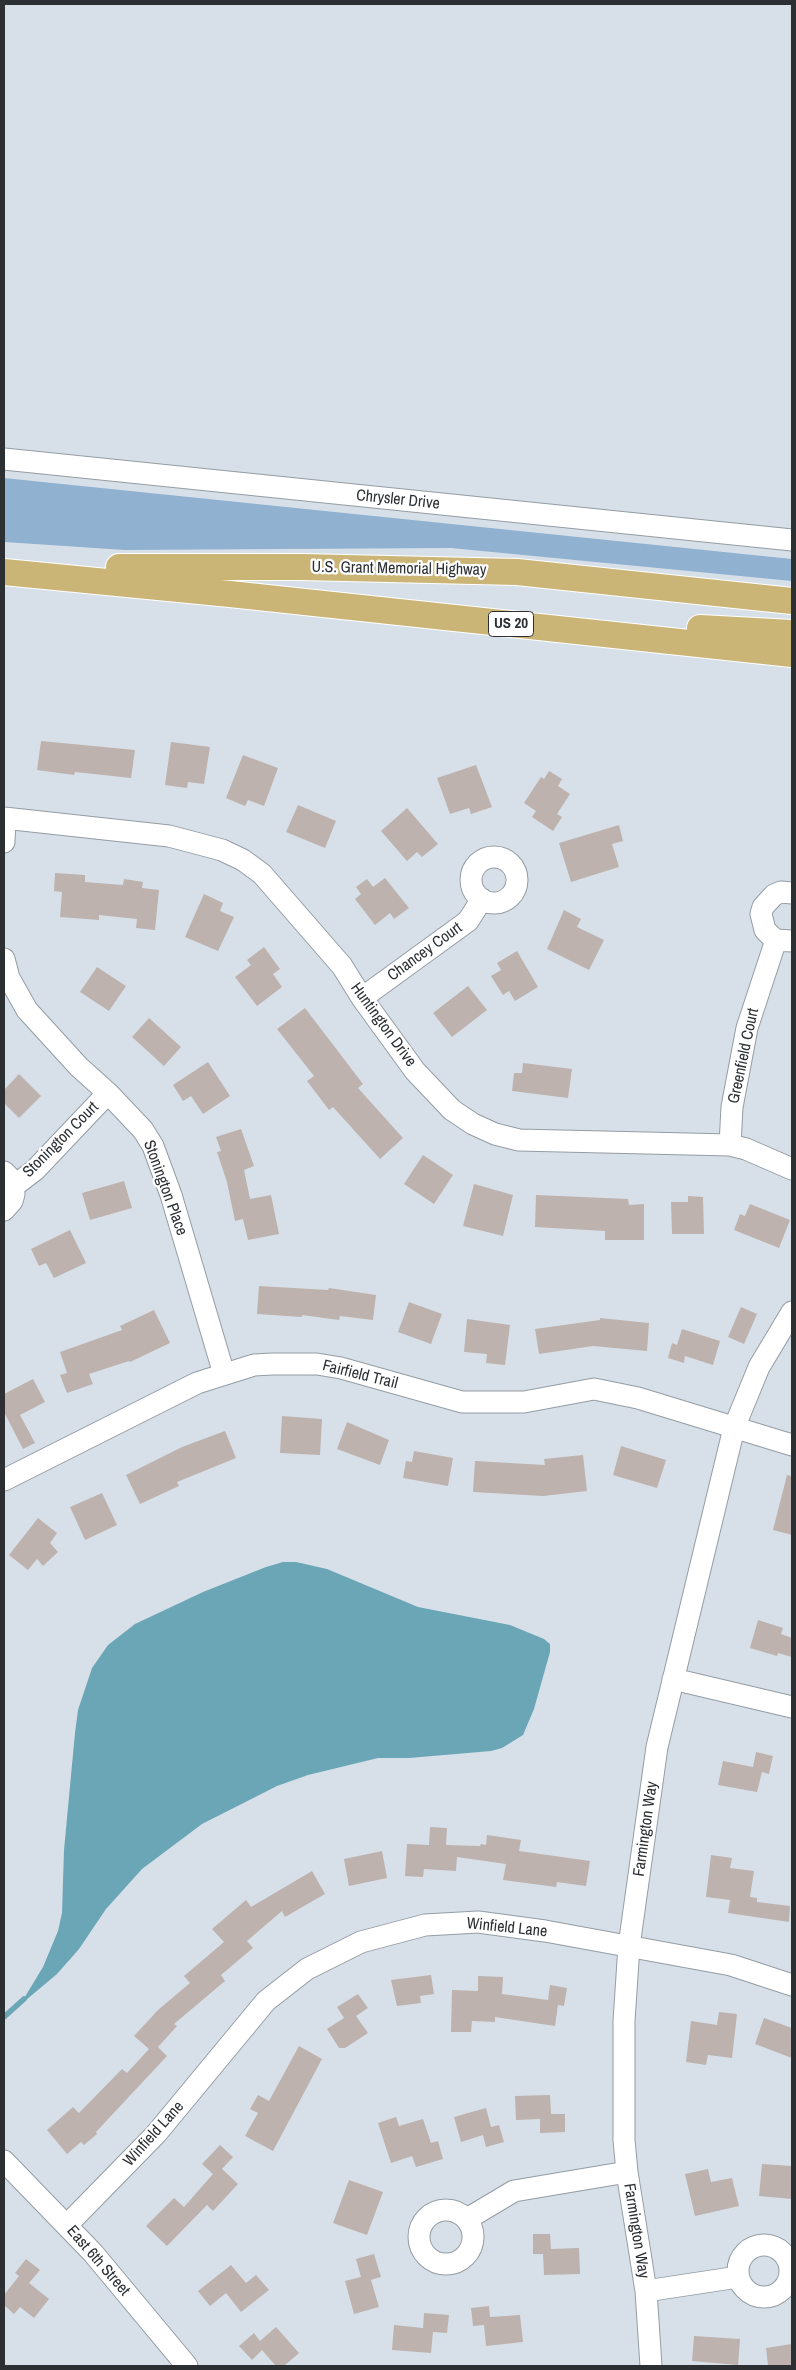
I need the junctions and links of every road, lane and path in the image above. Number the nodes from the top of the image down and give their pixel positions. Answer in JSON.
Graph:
{"nodes":[{"id":1,"x":4,"y":459,"type":"edge"},
{"id":2,"x":792,"y":540,"type":"edge"},
{"id":3,"x":4,"y":562,"type":"edge"},
{"id":4,"x":4,"y":572,"type":"edge"},
{"id":5,"x":792,"y":601,"type":"edge"},
{"id":6,"x":585,"y":632,"type":"junction"},
{"id":7,"x":792,"y":633,"type":"edge"},
{"id":8,"x":792,"y":654,"type":"edge"},
{"id":9,"x":4,"y":818,"type":"edge"},
{"id":10,"x":4,"y":842,"type":"edge"},
{"id":11,"x":792,"y":893,"type":"edge"},
{"id":12,"x":482,"y":899,"type":"dead end"},
{"id":13,"x":784,"y":940,"type":"edge"},
{"id":14,"x":4,"y":959,"type":"edge"},
{"id":15,"x":362,"y":998,"type":"junction"},
{"id":16,"x":108,"y":1093,"type":"junction"},
{"id":17,"x":730,"y":1145,"type":"junction"},
{"id":18,"x":792,"y":1169,"type":"edge"},
{"id":19,"x":9,"y":1179,"type":"edge"},
{"id":20,"x":4,"y":1210,"type":"edge"},
{"id":21,"x":792,"y":1312,"type":"edge"},
{"id":22,"x":224,"y":1374,"type":"junction"},
{"id":23,"x":734,"y":1428,"type":"junction"},
{"id":24,"x":792,"y":1445,"type":"edge"},
{"id":25,"x":4,"y":1480,"type":"edge"},
{"id":26,"x":673,"y":1680,"type":"junction"},
{"id":27,"x":792,"y":1706,"type":"edge"},
{"id":28,"x":629,"y":1946,"type":"junction"},
{"id":29,"x":792,"y":1985,"type":"edge"},
{"id":30,"x":4,"y":2161,"type":"edge"},
{"id":31,"x":627,"y":2172,"type":"junction"},
{"id":32,"x":468,"y":2220,"type":"dead end"},
{"id":33,"x":67,"y":2226,"type":"junction"},
{"id":34,"x":738,"y":2277,"type":"dead end"},
{"id":35,"x":646,"y":2291,"type":"junction"},
{"id":36,"x":187,"y":2366,"type":"edge"},
{"id":37,"x":651,"y":2366,"type":"edge"}],
"edges":[{"from":1,"to":2,"type":"street","name":"Chrysler Drive"},
{"from":3,"to":5,"type":"main road","name":"U.S. Grant Memorial Highway"},
{"from":4,"to":6,"type":"main road","number":"US 20"},
{"from":6,"to":7,"type":"main road"},
{"from":6,"to":8,"type":"main road","number":"US 20"},
{"from":9,"to":10,"type":"street"},
{"from":9,"to":15,"type":"street","name":"Huntington Drive"},
{"from":11,"to":13,"type":"street","name":"Greenfield Court"},
{"from":12,"to":15,"type":"street","name":"Chancey Court"},
{"from":13,"to":17,"type":"street","name":"Greenfield Court"},
{"from":14,"to":16,"type":"street","name":"Stonington Place"},
{"from":15,"to":17,"type":"street","name":"Huntington Drive"},
{"from":16,"to":19,"type":"street","name":"Stonington Court"},
{"from":16,"to":22,"type":"street","name":"Stonington Place"},
{"from":17,"to":18,"type":"street","name":"Huntington Drive"},
{"from":19,"to":20,"type":"street","name":"Stonington Court"},
{"from":21,"to":23,"type":"street","name":"Farmington Way"},
{"from":22,"to":23,"type":"street","name":"Fairfield Trail"},
{"from":22,"to":25,"type":"street","name":"Fairfield Trail"},
{"from":23,"to":24,"type":"street","name":"Fairfield Trail"},
{"from":23,"to":26,"type":"street","name":"Farmington Way"},
{"from":26,"to":27,"type":"street"},
{"from":26,"to":28,"type":"street","name":"Farmington Way"},
{"from":28,"to":29,"type":"street","name":"Winfield Lane"},
{"from":28,"to":31,"type":"street","name":"Farmington Way"},
{"from":28,"to":33,"type":"street","name":"Winfield Lane"},
{"from":30,"to":33,"type":"street","name":"East 6th Street"},
{"from":31,"to":32,"type":"street"},
{"from":31,"to":35,"type":"street","name":"Farmington Way"},
{"from":33,"to":36,"type":"street","name":"East 6th Street"},
{"from":34,"to":35,"type":"street"},
{"from":35,"to":37,"type":"street","name":"Farmington Way"}]}
